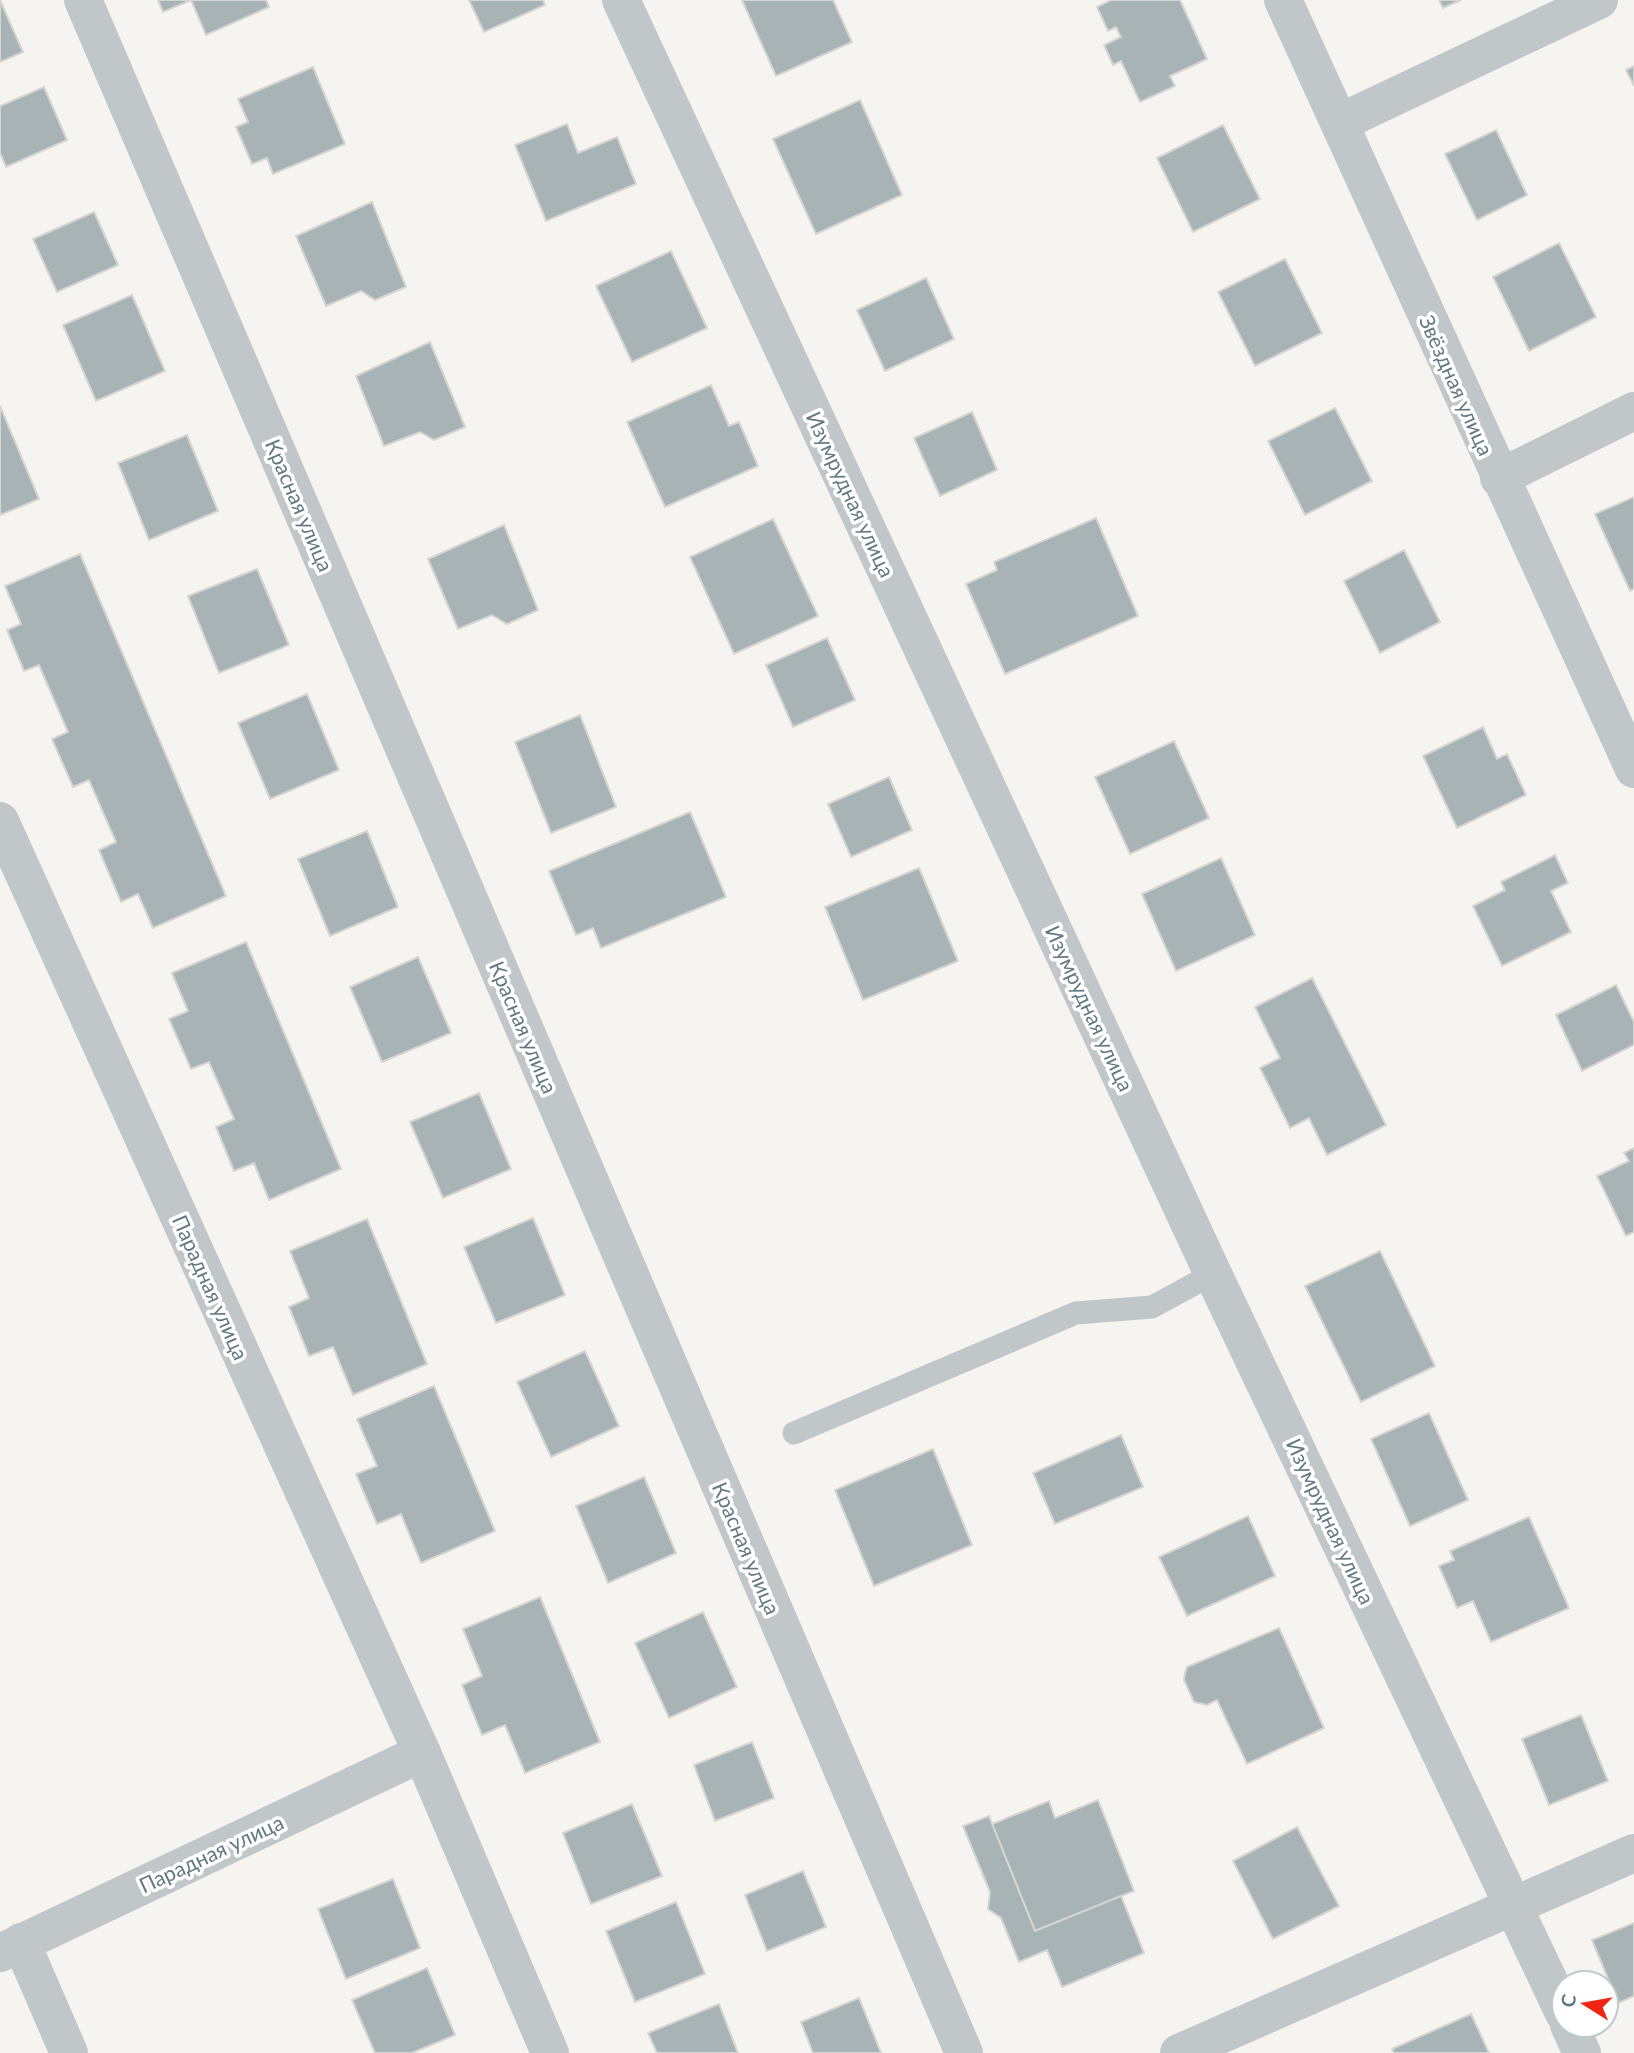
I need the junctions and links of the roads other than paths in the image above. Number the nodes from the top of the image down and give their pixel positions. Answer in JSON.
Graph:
{"nodes":[{"id":1,"x":83,"y":0,"type":"edge"},
{"id":2,"x":621,"y":0,"type":"edge"},
{"id":3,"x":1283,"y":0,"type":"edge"},
{"id":4,"x":1599,"y":0,"type":"edge"},
{"id":5,"x":1341,"y":122,"type":"junction"},
{"id":6,"x":1634,"y":411,"type":"edge"},
{"id":7,"x":1499,"y":478,"type":"junction"},
{"id":8,"x":1634,"y":769,"type":"edge"},
{"id":9,"x":0,"y":821,"type":"edge"},
{"id":10,"x":1213,"y":1274,"type":"junction"},
{"id":11,"x":794,"y":1433,"type":"dead end"},
{"id":12,"x":422,"y":1753,"type":"junction"},
{"id":13,"x":1634,"y":1853,"type":"edge"},
{"id":14,"x":1514,"y":1906,"type":"junction"},
{"id":15,"x":11,"y":1948,"type":"edge"},
{"id":16,"x":1550,"y":1983,"type":"edge"},
{"id":17,"x":69,"y":2053,"type":"edge"},
{"id":18,"x":551,"y":2053,"type":"edge"},
{"id":19,"x":964,"y":2053,"type":"edge"},
{"id":20,"x":1178,"y":2053,"type":"edge"}],
"edges":[{"from":1,"to":19,"type":"street","name":"Красная улица"},
{"from":2,"to":10,"type":"street","name":"Изумрудная улица"},
{"from":3,"to":5,"type":"street","name":"Звёздная улица"},
{"from":4,"to":5,"type":"street"},
{"from":5,"to":7,"type":"street","name":"Звёздная улица"},
{"from":6,"to":7,"type":"street"},
{"from":7,"to":8,"type":"street","name":"Звёздная улица"},
{"from":9,"to":12,"type":"street","name":"Парадная улица"},
{"from":10,"to":11,"type":"lane"},
{"from":10,"to":14,"type":"street","name":"Изумрудная улица"},
{"from":12,"to":15,"type":"street","name":"Парадная улица"},
{"from":12,"to":18,"type":"street","name":"Парадная улица"},
{"from":13,"to":14,"type":"street"},
{"from":14,"to":16,"type":"street","name":"Изумрудная улица"},
{"from":14,"to":20,"type":"street"},
{"from":15,"to":17,"type":"street"}]}
